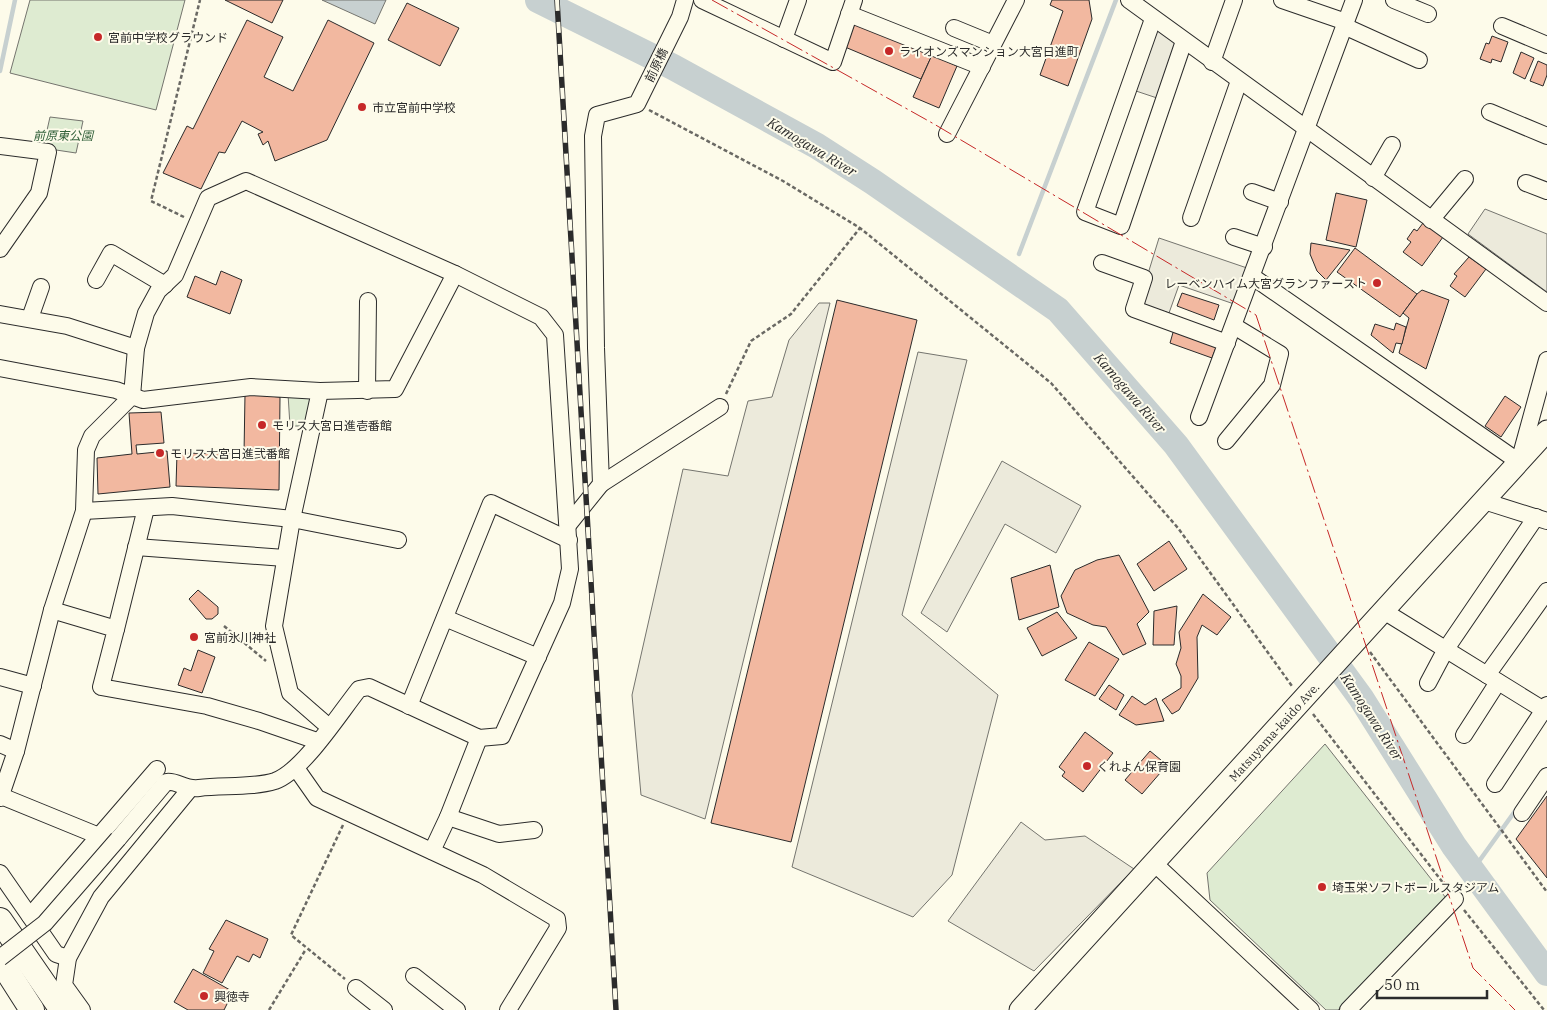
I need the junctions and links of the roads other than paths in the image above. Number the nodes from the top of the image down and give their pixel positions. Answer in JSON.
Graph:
{"nodes":[{"id":1,"x":685,"y":0,"type":"edge"},
{"id":2,"x":702,"y":0,"type":"edge"},
{"id":3,"x":798,"y":0,"type":"edge"},
{"id":4,"x":1016,"y":0,"type":"edge"},
{"id":5,"x":1129,"y":0,"type":"edge"},
{"id":6,"x":1234,"y":0,"type":"edge"},
{"id":7,"x":1282,"y":0,"type":"edge"},
{"id":8,"x":1354,"y":0,"type":"edge"},
{"id":9,"x":1394,"y":0,"type":"edge"},
{"id":10,"x":852,"y":7,"type":"edge"},
{"id":11,"x":1149,"y":10,"type":"edge"},
{"id":12,"x":1428,"y":14,"type":"dead end"},
{"id":13,"x":1345,"y":24,"type":"junction"},
{"id":14,"x":1502,"y":26,"type":"dead end"},
{"id":15,"x":954,"y":28,"type":"dead end"},
{"id":16,"x":784,"y":38,"type":"junction"},
{"id":17,"x":1184,"y":41,"type":"junction"},
{"id":18,"x":993,"y":44,"type":"junction"},
{"id":19,"x":1547,"y":45,"type":"edge"},
{"id":20,"x":1419,"y":60,"type":"dead end"},
{"id":21,"x":1212,"y":62,"type":"junction"},
{"id":22,"x":982,"y":67,"type":"junction"},
{"id":23,"x":1239,"y":81,"type":"junction"},
{"id":24,"x":1490,"y":112,"type":"dead end"},
{"id":25,"x":1305,"y":130,"type":"junction"},
{"id":26,"x":947,"y":134,"type":"dead end"},
{"id":27,"x":1547,"y":136,"type":"edge"},
{"id":28,"x":1392,"y":145,"type":"dead end"},
{"id":29,"x":0,"y":146,"type":"edge"},
{"id":30,"x":1373,"y":178,"type":"junction"},
{"id":31,"x":1465,"y":179,"type":"dead end"},
{"id":32,"x":1526,"y":183,"type":"dead end"},
{"id":33,"x":1547,"y":190,"type":"edge"},
{"id":34,"x":1252,"y":192,"type":"dead end"},
{"id":35,"x":1280,"y":202,"type":"junction"},
{"id":36,"x":1191,"y":218,"type":"dead end"},
{"id":37,"x":1432,"y":220,"type":"junction"},
{"id":38,"x":1234,"y":237,"type":"dead end"},
{"id":39,"x":1264,"y":247,"type":"junction"},
{"id":40,"x":0,"y":249,"type":"edge"},
{"id":41,"x":1102,"y":263,"type":"dead end"},
{"id":42,"x":455,"y":274,"type":"junction"},
{"id":43,"x":1253,"y":276,"type":"junction"},
{"id":44,"x":96,"y":280,"type":"dead end"},
{"id":45,"x":165,"y":284,"type":"junction"},
{"id":46,"x":41,"y":287,"type":"dead end"},
{"id":47,"x":368,"y":301,"type":"dead end"},
{"id":48,"x":1547,"y":303,"type":"edge"},
{"id":49,"x":0,"y":314,"type":"edge"},
{"id":50,"x":30,"y":318,"type":"junction"},
{"id":51,"x":1234,"y":326,"type":"junction"},
{"id":52,"x":1227,"y":343,"type":"junction"},
{"id":53,"x":136,"y":348,"type":"junction"},
{"id":54,"x":1547,"y":360,"type":"edge"},
{"id":55,"x":0,"y":368,"type":"edge"},
{"id":56,"x":320,"y":391,"type":"junction"},
{"id":57,"x":367,"y":391,"type":"junction"},
{"id":58,"x":132,"y":396,"type":"junction"},
{"id":59,"x":720,"y":407,"type":"road end"},
{"id":60,"x":1199,"y":417,"type":"dead end"},
{"id":61,"x":1547,"y":431,"type":"edge"},
{"id":62,"x":1226,"y":441,"type":"dead end"},
{"id":63,"x":1519,"y":462,"type":"junction"},
{"id":64,"x":601,"y":484,"type":"junction"},
{"id":65,"x":1484,"y":501,"type":"junction"},
{"id":66,"x":146,"y":508,"type":"junction"},
{"id":67,"x":84,"y":511,"type":"junction"},
{"id":68,"x":292,"y":519,"type":"junction"},
{"id":69,"x":1541,"y":519,"type":"edge"},
{"id":70,"x":569,"y":533,"type":"junction"},
{"id":71,"x":398,"y":540,"type":"dead end"},
{"id":72,"x":136,"y":547,"type":"junction"},
{"id":73,"x":285,"y":558,"type":"junction"},
{"id":74,"x":1546,"y":593,"type":"edge"},
{"id":75,"x":52,"y":610,"type":"junction"},
{"id":76,"x":1382,"y":610,"type":"junction"},
{"id":77,"x":444,"y":618,"type":"junction"},
{"id":78,"x":116,"y":628,"type":"junction"},
{"id":79,"x":1446,"y":649,"type":"junction"},
{"id":80,"x":538,"y":657,"type":"junction"},
{"id":81,"x":0,"y":677,"type":"edge"},
{"id":82,"x":1493,"y":678,"type":"junction"},
{"id":83,"x":1428,"y":683,"type":"dead end"},
{"id":84,"x":33,"y":686,"type":"junction"},
{"id":85,"x":409,"y":706,"type":"junction"},
{"id":86,"x":1546,"y":709,"type":"edge"},
{"id":87,"x":329,"y":727,"type":"junction"},
{"id":88,"x":1464,"y":735,"type":"dead end"},
{"id":89,"x":479,"y":738,"type":"junction"},
{"id":90,"x":317,"y":742,"type":"junction"},
{"id":91,"x":0,"y":744,"type":"edge"},
{"id":92,"x":16,"y":751,"type":"junction"},
{"id":93,"x":296,"y":768,"type":"junction"},
{"id":94,"x":157,"y":769,"type":"dead end"},
{"id":95,"x":1547,"y":776,"type":"edge"},
{"id":96,"x":1495,"y":784,"type":"dead end"},
{"id":97,"x":188,"y":790,"type":"junction"},
{"id":98,"x":1,"y":797,"type":"edge"},
{"id":99,"x":1522,"y":813,"type":"dead end"},
{"id":100,"x":448,"y":817,"type":"junction"},
{"id":101,"x":534,"y":830,"type":"dead end"},
{"id":102,"x":99,"y":836,"type":"junction"},
{"id":103,"x":432,"y":851,"type":"junction"},
{"id":104,"x":1155,"y":864,"type":"junction"},
{"id":105,"x":0,"y":873,"type":"edge"},
{"id":106,"x":1455,"y":898,"type":"road end"},
{"id":107,"x":30,"y":916,"type":"junction"},
{"id":108,"x":0,"y":920,"type":"edge"},
{"id":109,"x":68,"y":958,"type":"junction"},
{"id":110,"x":0,"y":959,"type":"edge"},
{"id":111,"x":414,"y":976,"type":"dead end"},
{"id":112,"x":64,"y":985,"type":"junction"},
{"id":113,"x":356,"y":988,"type":"road end"},
{"id":114,"x":32,"y":1010,"type":"edge"},
{"id":115,"x":62,"y":1010,"type":"edge"},
{"id":116,"x":82,"y":1010,"type":"edge"},
{"id":117,"x":384,"y":1010,"type":"edge"},
{"id":118,"x":458,"y":1010,"type":"edge"},
{"id":119,"x":508,"y":1010,"type":"edge"},
{"id":120,"x":1020,"y":1010,"type":"edge"},
{"id":121,"x":1311,"y":1010,"type":"edge"},
{"id":122,"x":1348,"y":1010,"type":"edge"}],
"edges":[{"from":1,"to":64,"type":"street","name":"前原橋"},
{"from":2,"to":16,"type":"street"},
{"from":3,"to":16,"type":"street"},
{"from":4,"to":18,"type":"street"},
{"from":5,"to":11,"type":"street"},
{"from":6,"to":21,"type":"street"},
{"from":7,"to":13,"type":"street"},
{"from":8,"to":13,"type":"street"},
{"from":9,"to":12,"type":"street"},
{"from":10,"to":16,"type":"street"},
{"from":10,"to":22,"type":"street"},
{"from":11,"to":17,"type":"street"},
{"from":11,"to":17,"type":"street"},
{"from":13,"to":20,"type":"street"},
{"from":13,"to":25,"type":"street"},
{"from":14,"to":19,"type":"street"},
{"from":15,"to":18,"type":"street"},
{"from":17,"to":21,"type":"street"},
{"from":18,"to":22,"type":"street"},
{"from":21,"to":23,"type":"street"},
{"from":22,"to":26,"type":"street"},
{"from":23,"to":25,"type":"street"},
{"from":23,"to":36,"type":"street"},
{"from":24,"to":27,"type":"street"},
{"from":25,"to":30,"type":"street"},
{"from":25,"to":35,"type":"street"},
{"from":28,"to":30,"type":"street"},
{"from":29,"to":40,"type":"street"},
{"from":30,"to":37,"type":"street"},
{"from":31,"to":37,"type":"street"},
{"from":32,"to":33,"type":"street"},
{"from":34,"to":35,"type":"street"},
{"from":35,"to":39,"type":"street"},
{"from":37,"to":48,"type":"street"},
{"from":38,"to":39,"type":"street"},
{"from":39,"to":43,"type":"street"},
{"from":41,"to":52,"type":"street"},
{"from":42,"to":45,"type":"street"},
{"from":42,"to":57,"type":"street"},
{"from":42,"to":70,"type":"street"},
{"from":43,"to":51,"type":"street"},
{"from":43,"to":63,"type":"street"},
{"from":44,"to":45,"type":"street"},
{"from":45,"to":53,"type":"street"},
{"from":46,"to":50,"type":"street"},
{"from":47,"to":57,"type":"street"},
{"from":49,"to":50,"type":"street"},
{"from":50,"to":53,"type":"street"},
{"from":51,"to":52,"type":"street"},
{"from":51,"to":62,"type":"street"},
{"from":52,"to":60,"type":"street"},
{"from":53,"to":58,"type":"street"},
{"from":54,"to":63,"type":"street"},
{"from":55,"to":58,"type":"street"},
{"from":56,"to":57,"type":"street"},
{"from":56,"to":58,"type":"street"},
{"from":56,"to":68,"type":"street"},
{"from":58,"to":67,"type":"street"},
{"from":59,"to":64,"type":"street"},
{"from":61,"to":63,"type":"main road","name":"Matsuyama-kaido Ave."},
{"from":63,"to":65,"type":"main road","name":"Matsuyama-kaido Ave."},
{"from":64,"to":70,"type":"street"},
{"from":65,"to":69,"type":"street"},
{"from":65,"to":76,"type":"main road","name":"Matsuyama-kaido Ave."},
{"from":66,"to":67,"type":"street"},
{"from":66,"to":68,"type":"street"},
{"from":66,"to":72,"type":"street"},
{"from":67,"to":75,"type":"street"},
{"from":68,"to":71,"type":"street"},
{"from":68,"to":73,"type":"street"},
{"from":69,"to":79,"type":"street"},
{"from":70,"to":77,"type":"street"},
{"from":70,"to":80,"type":"street"},
{"from":72,"to":73,"type":"street"},
{"from":72,"to":78,"type":"street"},
{"from":73,"to":87,"type":"street"},
{"from":74,"to":82,"type":"street"},
{"from":75,"to":78,"type":"street"},
{"from":75,"to":84,"type":"street"},
{"from":76,"to":79,"type":"street"},
{"from":76,"to":104,"type":"main road","name":"Matsuyama-kaido Ave."},
{"from":77,"to":80,"type":"street"},
{"from":77,"to":85,"type":"street"},
{"from":78,"to":90,"type":"street"},
{"from":79,"to":82,"type":"street"},
{"from":79,"to":83,"type":"street"},
{"from":80,"to":89,"type":"street"},
{"from":81,"to":84,"type":"street"},
{"from":82,"to":86,"type":"street"},
{"from":82,"to":88,"type":"street"},
{"from":84,"to":92,"type":"street"},
{"from":85,"to":87,"type":"street"},
{"from":85,"to":89,"type":"street"},
{"from":86,"to":96,"type":"street"},
{"from":87,"to":90,"type":"street"},
{"from":89,"to":100,"type":"street"},
{"from":90,"to":93,"type":"street"},
{"from":91,"to":92,"type":"street"},
{"from":92,"to":98,"type":"street"},
{"from":93,"to":97,"type":"street"},
{"from":93,"to":103,"type":"street"},
{"from":94,"to":102,"type":"street"},
{"from":95,"to":99,"type":"street"},
{"from":97,"to":109,"type":"street"},
{"from":97,"to":110,"type":"street","bridge":true},
{"from":98,"to":102,"type":"street"},
{"from":100,"to":101,"type":"street"},
{"from":100,"to":103,"type":"street"},
{"from":102,"to":107,"type":"street"},
{"from":103,"to":119,"type":"street"},
{"from":104,"to":120,"type":"main road","name":"Matsuyama-kaido Ave."},
{"from":104,"to":121,"type":"street"},
{"from":105,"to":107,"type":"street"},
{"from":106,"to":122,"type":"street"},
{"from":107,"to":109,"type":"street"},
{"from":108,"to":115,"type":"highway"},
{"from":109,"to":112,"type":"street"},
{"from":110,"to":114,"type":"highway"},
{"from":111,"to":118,"type":"street"},
{"from":112,"to":115,"type":"street"},
{"from":112,"to":116,"type":"street"},
{"from":113,"to":117,"type":"street"}]}
